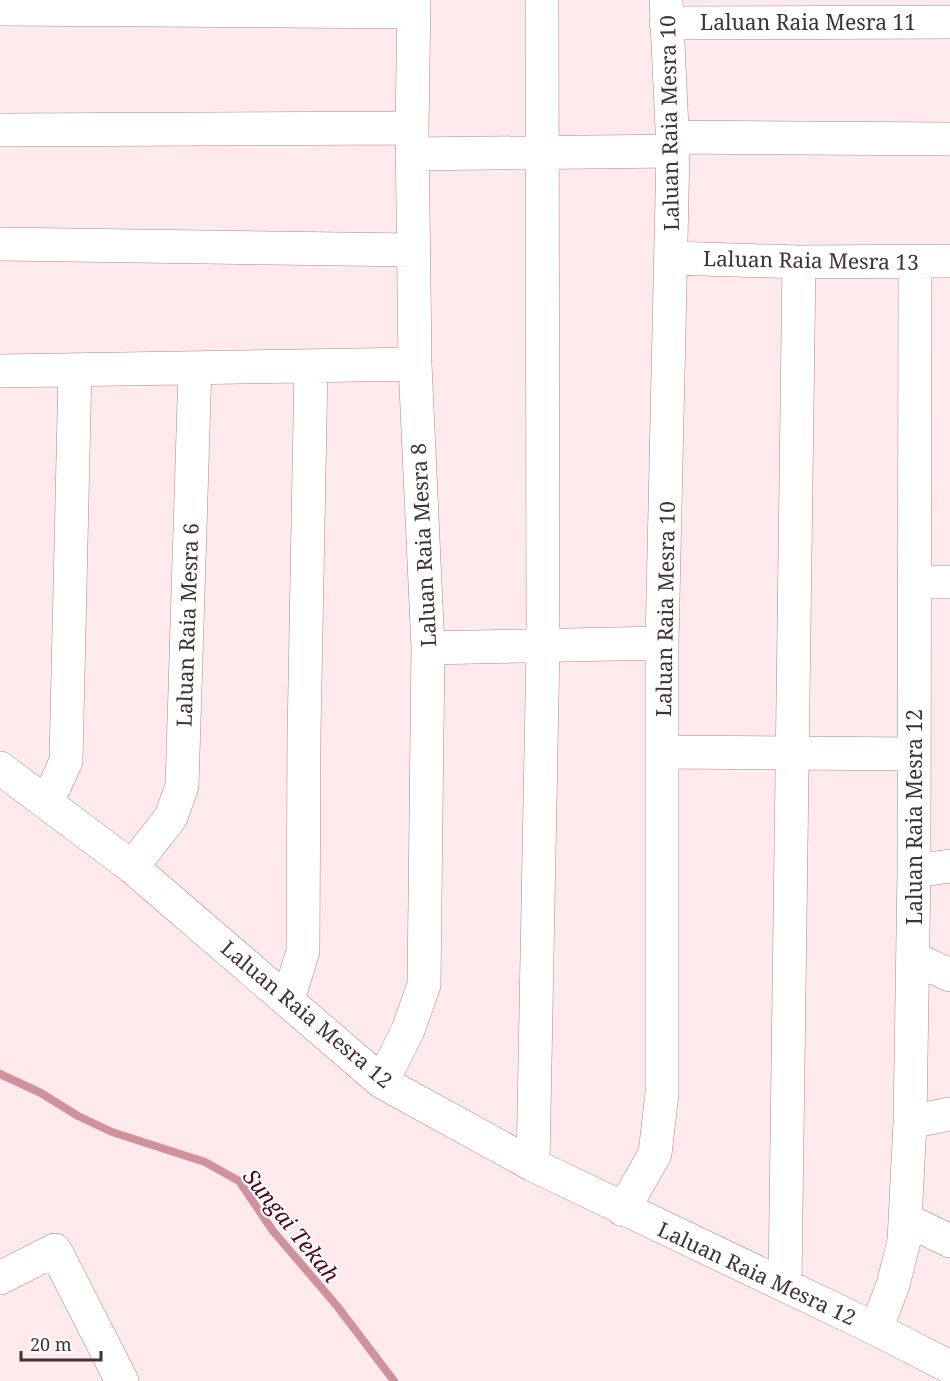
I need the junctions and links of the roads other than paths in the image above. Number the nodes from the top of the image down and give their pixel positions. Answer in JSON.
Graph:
{"nodes":[{"id":1,"x":542,"y":0,"type":"edge"},
{"id":2,"x":414,"y":6,"type":"edge"},
{"id":3,"x":0,"y":9,"type":"edge"},
{"id":4,"x":666,"y":11,"type":"edge"},
{"id":5,"x":789,"y":11,"type":"edge"},
{"id":6,"x":905,"y":11,"type":"edge"},
{"id":7,"x":950,"y":22,"type":"edge"},
{"id":8,"x":0,"y":130,"type":"edge"},
{"id":9,"x":950,"y":139,"type":"edge"},
{"id":10,"x":412,"y":141,"type":"junction"},
{"id":11,"x":673,"y":144,"type":"junction"},
{"id":12,"x":543,"y":154,"type":"junction"},
{"id":13,"x":0,"y":244,"type":"edge"},
{"id":14,"x":414,"y":250,"type":"junction"},
{"id":15,"x":672,"y":258,"type":"junction"},
{"id":16,"x":915,"y":261,"type":"junction"},
{"id":17,"x":950,"y":261,"type":"edge"},
{"id":18,"x":799,"y":262,"type":"junction"},
{"id":19,"x":415,"y":364,"type":"junction"},
{"id":20,"x":311,"y":366,"type":"junction"},
{"id":21,"x":195,"y":368,"type":"junction"},
{"id":22,"x":75,"y":370,"type":"junction"},
{"id":23,"x":0,"y":371,"type":"edge"},
{"id":24,"x":914,"y":582,"type":"junction"},
{"id":25,"x":950,"y":582,"type":"edge"},
{"id":26,"x":663,"y":643,"type":"junction"},
{"id":27,"x":543,"y":646,"type":"junction"},
{"id":28,"x":428,"y":648,"type":"junction"},
{"id":29,"x":792,"y":751,"type":"junction"},
{"id":30,"x":663,"y":752,"type":"junction"},
{"id":31,"x":914,"y":754,"type":"junction"},
{"id":32,"x":0,"y":768,"type":"edge"},
{"id":33,"x":47,"y":803,"type":"junction"},
{"id":34,"x":950,"y":866,"type":"edge"},
{"id":35,"x":132,"y":867,"type":"junction"},
{"id":36,"x":914,"y":871,"type":"junction"},
{"id":37,"x":913,"y":958,"type":"junction"},
{"id":38,"x":950,"y":975,"type":"edge"},
{"id":39,"x":288,"y":1000,"type":"junction"},
{"id":40,"x":382,"y":1082,"type":"junction"},
{"id":41,"x":950,"y":1114,"type":"edge"},
{"id":42,"x":910,"y":1122,"type":"junction"},
{"id":43,"x":534,"y":1165,"type":"junction"},
{"id":44,"x":623,"y":1210,"type":"junction"},
{"id":45,"x":905,"y":1219,"type":"junction"},
{"id":46,"x":950,"y":1241,"type":"edge"},
{"id":47,"x":0,"y":1278,"type":"edge"},
{"id":48,"x":785,"y":1285,"type":"junction"},
{"id":49,"x":876,"y":1329,"type":"junction"},
{"id":50,"x":950,"y":1367,"type":"edge"},
{"id":51,"x":122,"y":1381,"type":"edge"}],
"edges":[{"from":1,"to":12,"type":"street"},
{"from":2,"to":3,"type":"street"},
{"from":2,"to":10,"type":"street","name":"Laluan Raia Mesra 8"},
{"from":4,"to":5,"type":"street","name":"Laluan Raia Mesra 11"},
{"from":4,"to":11,"type":"street","name":"Laluan Raia Mesra 10"},
{"from":5,"to":6,"type":"street","name":"Laluan Raia Mesra 11"},
{"from":6,"to":7,"type":"street","name":"Laluan Raia Mesra 11"},
{"from":8,"to":10,"type":"street"},
{"from":9,"to":11,"type":"street"},
{"from":10,"to":12,"type":"street"},
{"from":10,"to":14,"type":"street","name":"Laluan Raia Mesra 8"},
{"from":11,"to":12,"type":"street"},
{"from":11,"to":15,"type":"street","name":"Laluan Raia Mesra 10"},
{"from":12,"to":27,"type":"street"},
{"from":13,"to":14,"type":"street"},
{"from":14,"to":19,"type":"street","name":"Laluan Raia Mesra 8"},
{"from":15,"to":18,"type":"street","name":"Laluan Raia Mesra 13"},
{"from":15,"to":26,"type":"street","name":"Laluan Raia Mesra 10"},
{"from":16,"to":17,"type":"street","name":"Laluan Raia Mesra 13"},
{"from":16,"to":18,"type":"street","name":"Laluan Raia Mesra 13"},
{"from":16,"to":24,"type":"street","name":"Laluan Raia Mesra 12"},
{"from":18,"to":29,"type":"street"},
{"from":19,"to":20,"type":"street"},
{"from":19,"to":28,"type":"street","name":"Laluan Raia Mesra 8"},
{"from":20,"to":21,"type":"street"},
{"from":20,"to":39,"type":"street"},
{"from":21,"to":22,"type":"street"},
{"from":21,"to":35,"type":"street","name":"Laluan Raia Mesra 6"},
{"from":22,"to":23,"type":"street"},
{"from":22,"to":33,"type":"street"},
{"from":24,"to":25,"type":"street"},
{"from":24,"to":31,"type":"street","name":"Laluan Raia Mesra 12"},
{"from":26,"to":27,"type":"street"},
{"from":26,"to":30,"type":"street","name":"Laluan Raia Mesra 10"},
{"from":27,"to":28,"type":"street"},
{"from":27,"to":43,"type":"street"},
{"from":28,"to":40,"type":"street","name":"Laluan Raia Mesra 8"},
{"from":29,"to":30,"type":"street"},
{"from":29,"to":31,"type":"street"},
{"from":29,"to":48,"type":"street"},
{"from":30,"to":44,"type":"street","name":"Laluan Raia Mesra 10"},
{"from":31,"to":36,"type":"street","name":"Laluan Raia Mesra 12"},
{"from":32,"to":33,"type":"street","name":"Laluan Raia Mesra 12"},
{"from":33,"to":35,"type":"street","name":"Laluan Raia Mesra 12"},
{"from":34,"to":36,"type":"street"},
{"from":35,"to":39,"type":"street","name":"Laluan Raia Mesra 12"},
{"from":36,"to":37,"type":"street","name":"Laluan Raia Mesra 12"},
{"from":37,"to":38,"type":"street"},
{"from":37,"to":42,"type":"street","name":"Laluan Raia Mesra 12"},
{"from":39,"to":40,"type":"street","name":"Laluan Raia Mesra 12"},
{"from":40,"to":43,"type":"street","name":"Laluan Raia Mesra 12"},
{"from":41,"to":42,"type":"street"},
{"from":42,"to":45,"type":"street","name":"Laluan Raia Mesra 12"},
{"from":43,"to":44,"type":"street","name":"Laluan Raia Mesra 12"},
{"from":44,"to":48,"type":"street","name":"Laluan Raia Mesra 12"},
{"from":45,"to":46,"type":"street"},
{"from":45,"to":49,"type":"street","name":"Laluan Raia Mesra 12"},
{"from":47,"to":51,"type":"street"},
{"from":48,"to":49,"type":"street","name":"Laluan Raia Mesra 12"},
{"from":49,"to":50,"type":"street"}]}
